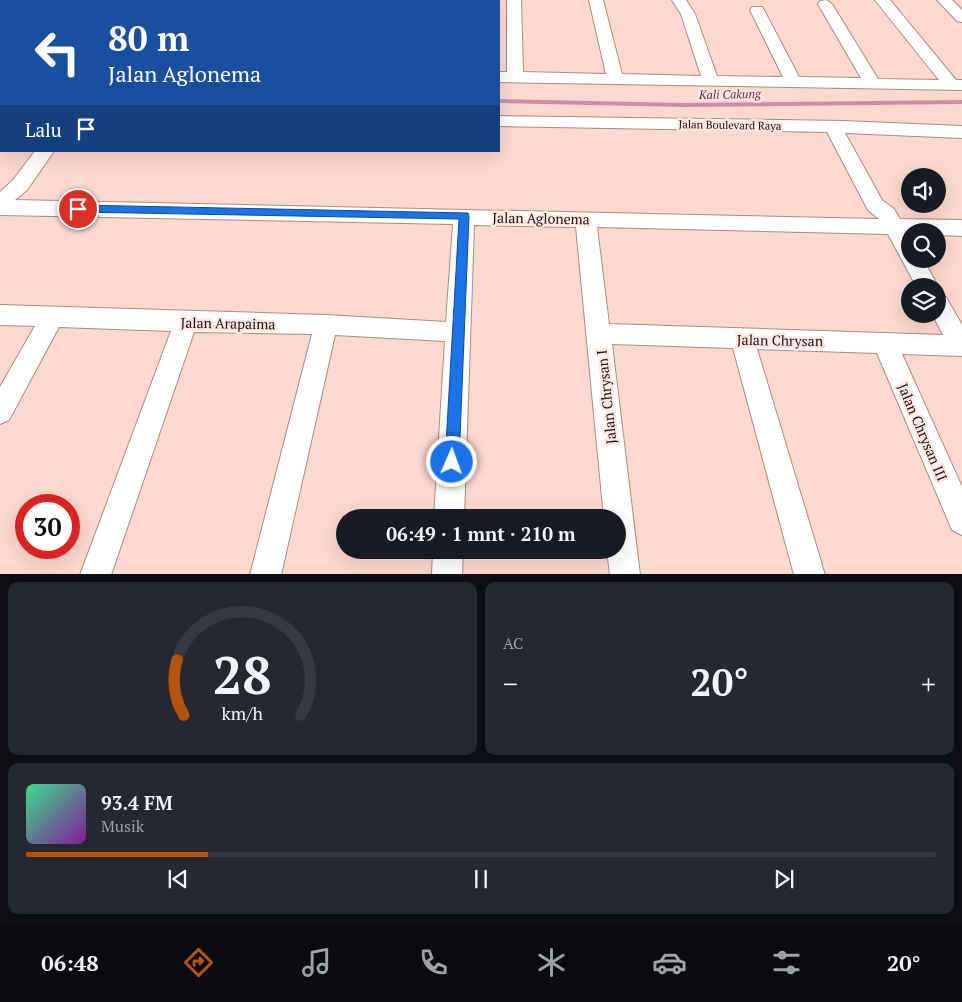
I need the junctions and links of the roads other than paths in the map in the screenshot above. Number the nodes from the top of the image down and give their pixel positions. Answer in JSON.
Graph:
{"nodes":[{"id":1,"x":514,"y":0,"type":"edge"},
{"id":2,"x":596,"y":0,"type":"edge"},
{"id":3,"x":679,"y":0,"type":"edge"},
{"id":4,"x":882,"y":0,"type":"edge"},
{"id":5,"x":944,"y":0,"type":"edge"},
{"id":6,"x":825,"y":4,"type":"dead end"},
{"id":7,"x":757,"y":10,"type":"dead end"},
{"id":8,"x":962,"y":18,"type":"edge"},
{"id":9,"x":507,"y":77,"type":"edge"},
{"id":10,"x":615,"y":79,"type":"junction"},
{"id":11,"x":711,"y":81,"type":"junction"},
{"id":12,"x":793,"y":81,"type":"junction"},
{"id":13,"x":872,"y":83,"type":"junction"},
{"id":14,"x":957,"y":84,"type":"edge"},
{"id":15,"x":500,"y":120,"type":"edge"},
{"id":16,"x":838,"y":127,"type":"junction"},
{"id":17,"x":962,"y":132,"type":"edge"},
{"id":18,"x":30,"y":152,"type":"edge"},
{"id":19,"x":44,"y":152,"type":"edge"},
{"id":20,"x":2,"y":204,"type":"edge"},
{"id":21,"x":464,"y":216,"type":"junction"},
{"id":22,"x":586,"y":219,"type":"junction"},
{"id":23,"x":890,"y":220,"type":"junction"},
{"id":24,"x":962,"y":228,"type":"edge"},
{"id":25,"x":901,"y":239,"type":"edge"},
{"id":26,"x":0,"y":315,"type":"edge"},
{"id":27,"x":52,"y":318,"type":"junction"},
{"id":28,"x":946,"y":319,"type":"edge"},
{"id":29,"x":186,"y":322,"type":"junction"},
{"id":30,"x":326,"y":325,"type":"junction"},
{"id":31,"x":457,"y":332,"type":"junction"},
{"id":32,"x":599,"y":334,"type":"junction"},
{"id":33,"x":742,"y":339,"type":"junction"},
{"id":34,"x":885,"y":343,"type":"junction"},
{"id":35,"x":961,"y":346,"type":"edge"},
{"id":36,"x":0,"y":412,"type":"edge"},
{"id":37,"x":449,"y":509,"type":"edge"},
{"id":38,"x":962,"y":520,"type":"edge"},
{"id":39,"x":448,"y":559,"type":"edge"},
{"id":40,"x":95,"y":574,"type":"edge"},
{"id":41,"x":265,"y":574,"type":"edge"},
{"id":42,"x":447,"y":574,"type":"edge"},
{"id":43,"x":625,"y":574,"type":"edge"},
{"id":44,"x":810,"y":574,"type":"edge"}],
"edges":[{"from":1,"to":9,"type":"street"},
{"from":2,"to":10,"type":"street"},
{"from":3,"to":11,"type":"street"},
{"from":4,"to":14,"type":"street"},
{"from":5,"to":8,"type":"street"},
{"from":6,"to":13,"type":"street"},
{"from":7,"to":12,"type":"street"},
{"from":9,"to":10,"type":"street"},
{"from":10,"to":11,"type":"street"},
{"from":11,"to":12,"type":"street"},
{"from":12,"to":13,"type":"street"},
{"from":13,"to":14,"type":"street"},
{"from":15,"to":16,"type":"street","name":"Jalan Boulevard Raya"},
{"from":16,"to":17,"type":"street","name":"Jalan Boulevard Raya"},
{"from":16,"to":23,"type":"street"},
{"from":18,"to":20,"type":"street"},
{"from":19,"to":20,"type":"street"},
{"from":20,"to":21,"type":"street","name":"Jalan Aglonema"},
{"from":21,"to":22,"type":"street","name":"Jalan Aglonema"},
{"from":21,"to":31,"type":"street"},
{"from":22,"to":23,"type":"street","name":"Jalan Aglonema"},
{"from":22,"to":32,"type":"street","name":"Jalan Chrysan I"},
{"from":23,"to":24,"type":"street","name":"Jalan Aglonema"},
{"from":23,"to":25,"type":"street"},
{"from":26,"to":27,"type":"street","name":"Jalan Arapaima"},
{"from":27,"to":29,"type":"street","name":"Jalan Arapaima"},
{"from":27,"to":36,"type":"street"},
{"from":28,"to":35,"type":"street"},
{"from":29,"to":30,"type":"street","name":"Jalan Arapaima"},
{"from":29,"to":40,"type":"street"},
{"from":30,"to":31,"type":"street","name":"Jalan Arapaima"},
{"from":30,"to":41,"type":"street"},
{"from":31,"to":37,"type":"street"},
{"from":32,"to":33,"type":"street","name":"Jalan Chrysan"},
{"from":32,"to":43,"type":"street","name":"Jalan Chrysan I"},
{"from":33,"to":34,"type":"street","name":"Jalan Chrysan"},
{"from":33,"to":44,"type":"street"},
{"from":34,"to":35,"type":"street","name":"Jalan Chrysan"},
{"from":34,"to":38,"type":"street","name":"Jalan Chrysan III"},
{"from":39,"to":42,"type":"street"}]}
